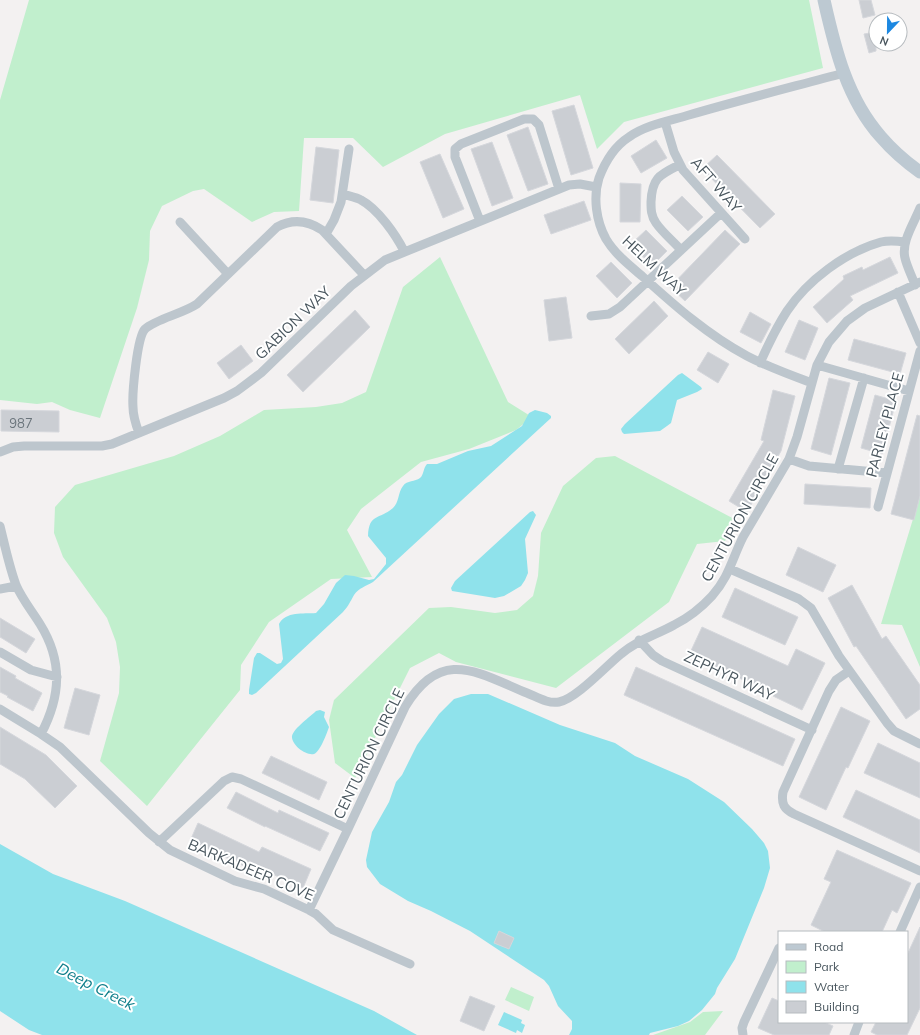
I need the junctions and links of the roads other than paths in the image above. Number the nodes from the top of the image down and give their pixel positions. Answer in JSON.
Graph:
{"nodes":[{"id":1,"x":824,"y":0,"type":"edge"},
{"id":2,"x":844,"y":74,"type":"junction"},
{"id":3,"x":665,"y":122,"type":"junction"},
{"id":4,"x":349,"y":150,"type":"dead end"},
{"id":5,"x":679,"y":165,"type":"junction"},
{"id":6,"x":920,"y":172,"type":"edge"},
{"id":7,"x":596,"y":187,"type":"junction"},
{"id":8,"x":559,"y":189,"type":"junction"},
{"id":9,"x":343,"y":194,"type":"junction"},
{"id":10,"x":920,"y":208,"type":"edge"},
{"id":11,"x":721,"y":213,"type":"junction"},
{"id":12,"x":480,"y":221,"type":"junction"},
{"id":13,"x":180,"y":222,"type":"dead end"},
{"id":14,"x":326,"y":234,"type":"junction"},
{"id":15,"x":745,"y":239,"type":"dead end"},
{"id":16,"x":906,"y":242,"type":"junction"},
{"id":17,"x":681,"y":250,"type":"junction"},
{"id":18,"x":404,"y":251,"type":"junction"},
{"id":19,"x":228,"y":274,"type":"junction"},
{"id":20,"x":364,"y":275,"type":"junction"},
{"id":21,"x":648,"y":281,"type":"junction"},
{"id":22,"x":918,"y":284,"type":"edge"},
{"id":23,"x":898,"y":292,"type":"junction"},
{"id":24,"x":591,"y":316,"type":"dead end"},
{"id":25,"x":920,"y":343,"type":"edge"},
{"id":26,"x":920,"y":351,"type":"edge"},
{"id":27,"x":760,"y":363,"type":"junction"},
{"id":28,"x":817,"y":365,"type":"junction"},
{"id":29,"x":864,"y":378,"type":"junction"},
{"id":30,"x":812,"y":383,"type":"junction"},
{"id":31,"x":909,"y":390,"type":"junction"},
{"id":32,"x":139,"y":433,"type":"junction"},
{"id":33,"x":0,"y":452,"type":"edge"},
{"id":34,"x":789,"y":459,"type":"junction"},
{"id":35,"x":838,"y":469,"type":"junction"},
{"id":36,"x":887,"y":473,"type":"junction"},
{"id":37,"x":878,"y":507,"type":"dead end"},
{"id":38,"x":0,"y":526,"type":"edge"},
{"id":39,"x":730,"y":569,"type":"junction"},
{"id":40,"x":16,"y":586,"type":"junction"},
{"id":41,"x":0,"y":589,"type":"edge"},
{"id":42,"x":639,"y":640,"type":"junction"},
{"id":43,"x":0,"y":652,"type":"edge"},
{"id":44,"x":849,"y":671,"type":"junction"},
{"id":45,"x":57,"y":677,"type":"junction"},
{"id":46,"x":0,"y":709,"type":"edge"},
{"id":47,"x":812,"y":730,"type":"junction"},
{"id":48,"x":41,"y":734,"type":"junction"},
{"id":49,"x":920,"y":744,"type":"edge"},
{"id":50,"x":348,"y":829,"type":"junction"},
{"id":51,"x":159,"y":842,"type":"junction"},
{"id":52,"x":920,"y":871,"type":"edge"},
{"id":53,"x":920,"y":887,"type":"edge"},
{"id":54,"x":309,"y":910,"type":"junction"},
{"id":55,"x":900,"y":931,"type":"edge"},
{"id":56,"x":778,"y":950,"type":"edge"},
{"id":57,"x":410,"y":964,"type":"dead end"},
{"id":58,"x":859,"y":1023,"type":"edge"},
{"id":59,"x":743,"y":1035,"type":"edge"},
{"id":60,"x":854,"y":1035,"type":"edge"}],
"edges":[{"from":1,"to":2,"type":"street"},
{"from":2,"to":3,"type":"street","name":"HELM WAY"},
{"from":2,"to":6,"type":"street"},
{"from":3,"to":5,"type":"street","name":"AFT WAY"},
{"from":3,"to":7,"type":"street","name":"HELM WAY"},
{"from":4,"to":9,"type":"street"},
{"from":5,"to":11,"type":"street","name":"AFT WAY"},
{"from":5,"to":17,"type":"street"},
{"from":7,"to":8,"type":"street","name":"GABION WAY"},
{"from":7,"to":21,"type":"street","name":"HELM WAY"},
{"from":8,"to":12,"type":"street","name":"GABION WAY"},
{"from":8,"to":12,"type":"street"},
{"from":9,"to":14,"type":"street"},
{"from":9,"to":18,"type":"street"},
{"from":10,"to":16,"type":"street"},
{"from":11,"to":15,"type":"street","name":"AFT WAY"},
{"from":11,"to":17,"type":"street"},
{"from":12,"to":18,"type":"street","name":"GABION WAY"},
{"from":13,"to":19,"type":"street"},
{"from":14,"to":19,"type":"street"},
{"from":14,"to":20,"type":"street"},
{"from":16,"to":22,"type":"street"},
{"from":16,"to":27,"type":"street"},
{"from":17,"to":21,"type":"street"},
{"from":18,"to":20,"type":"street","name":"GABION WAY"},
{"from":19,"to":32,"type":"street"},
{"from":20,"to":32,"type":"street","name":"GABION WAY"},
{"from":21,"to":24,"type":"street"},
{"from":21,"to":27,"type":"street","name":"HELM WAY"},
{"from":22,"to":23,"type":"street","name":"CENTURION CIRCLE"},
{"from":23,"to":25,"type":"street"},
{"from":23,"to":28,"type":"street","name":"CENTURION CIRCLE"},
{"from":26,"to":31,"type":"street","name":"PARLEY PLACE"},
{"from":27,"to":30,"type":"street","name":"HELM WAY"},
{"from":28,"to":29,"type":"street"},
{"from":28,"to":30,"type":"street","name":"CENTURION CIRCLE"},
{"from":29,"to":31,"type":"street"},
{"from":29,"to":35,"type":"street"},
{"from":30,"to":34,"type":"street","name":"CENTURION CIRCLE"},
{"from":31,"to":36,"type":"street","name":"PARLEY PLACE"},
{"from":32,"to":33,"type":"street","name":"GABION WAY"},
{"from":34,"to":35,"type":"street"},
{"from":34,"to":39,"type":"street","name":"CENTURION CIRCLE"},
{"from":35,"to":36,"type":"street"},
{"from":36,"to":37,"type":"street","name":"PARLEY PLACE"},
{"from":38,"to":40,"type":"street"},
{"from":39,"to":42,"type":"street","name":"CENTURION CIRCLE"},
{"from":39,"to":44,"type":"street"},
{"from":40,"to":41,"type":"street"},
{"from":40,"to":45,"type":"street"},
{"from":42,"to":47,"type":"street","name":"ZEPHYR WAY"},
{"from":42,"to":50,"type":"street","name":"CENTURION CIRCLE"},
{"from":43,"to":45,"type":"street"},
{"from":44,"to":47,"type":"street"},
{"from":44,"to":49,"type":"street"},
{"from":45,"to":48,"type":"street"},
{"from":46,"to":48,"type":"street","name":"BARKADEER COVE"},
{"from":47,"to":52,"type":"street"},
{"from":48,"to":51,"type":"street","name":"BARKADEER COVE"},
{"from":50,"to":51,"type":"street"},
{"from":50,"to":54,"type":"street","name":"CENTURION CIRCLE"},
{"from":51,"to":54,"type":"street","name":"BARKADEER COVE"},
{"from":53,"to":55,"type":"street"},
{"from":54,"to":57,"type":"street","name":"BARKADEER COVE"},
{"from":56,"to":59,"type":"street"},
{"from":58,"to":60,"type":"street"}]}
